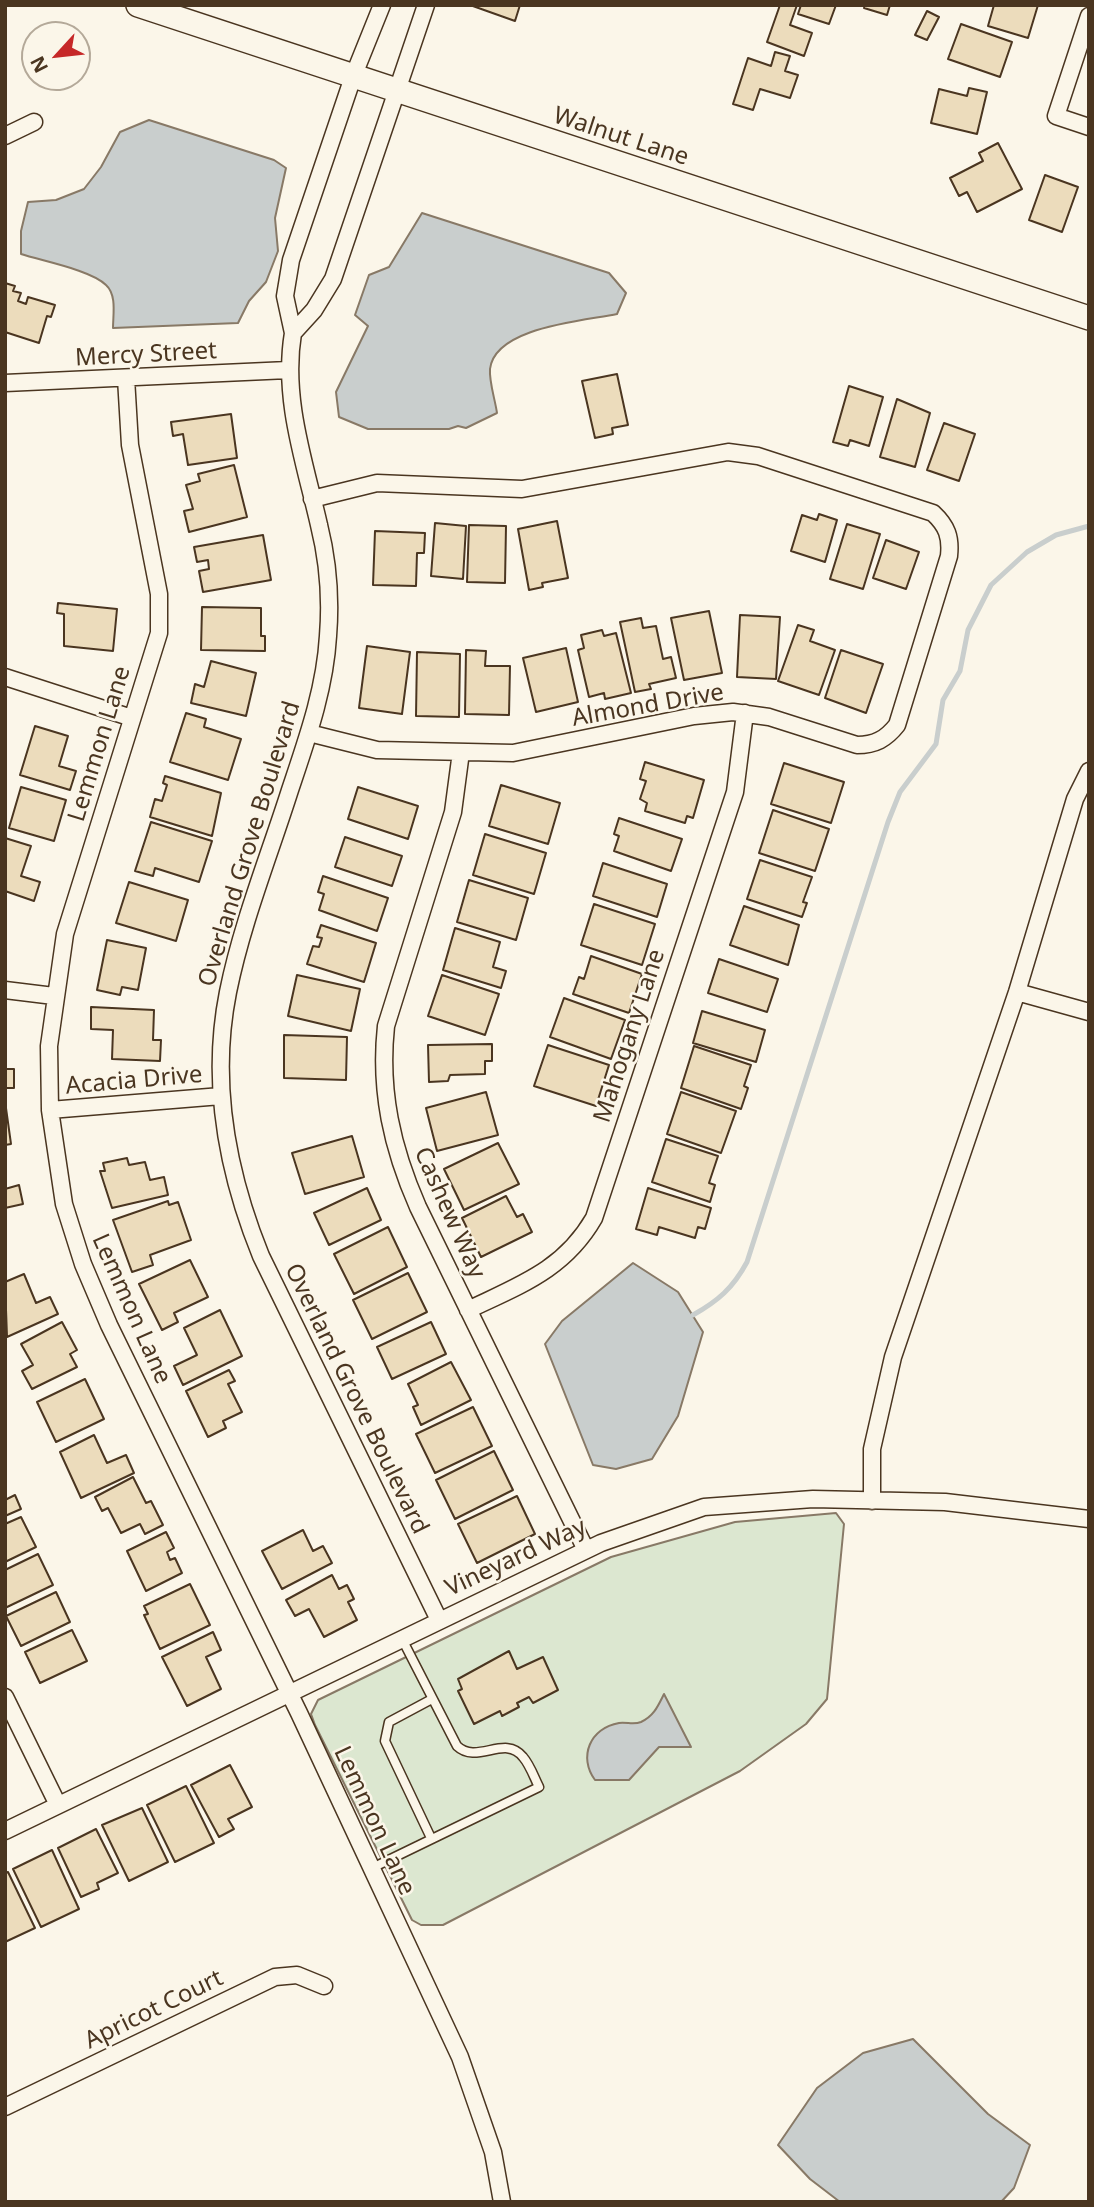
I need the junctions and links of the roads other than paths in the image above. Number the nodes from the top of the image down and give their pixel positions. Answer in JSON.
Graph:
{"nodes":[{"id":1,"x":138,"y":5,"type":"edge"},
{"id":2,"x":382,"y":5,"type":"edge"},
{"id":3,"x":426,"y":5,"type":"edge"},
{"id":4,"x":1089,"y":16,"type":"edge"},
{"id":5,"x":354,"y":77,"type":"junction"},
{"id":6,"x":395,"y":91,"type":"junction"},
{"id":7,"x":34,"y":122,"type":"dead end"},
{"id":8,"x":1089,"y":127,"type":"edge"},
{"id":9,"x":5,"y":136,"type":"edge"},
{"id":10,"x":1089,"y":318,"type":"edge"},
{"id":11,"x":293,"y":333,"type":"junction"},
{"id":12,"x":288,"y":370,"type":"junction"},
{"id":13,"x":126,"y":378,"type":"junction"},
{"id":14,"x":5,"y":383,"type":"edge"},
{"id":15,"x":312,"y":499,"type":"junction"},
{"id":16,"x":5,"y":677,"type":"edge"},
{"id":17,"x":745,"y":713,"type":"junction"},
{"id":18,"x":132,"y":718,"type":"junction"},
{"id":19,"x":309,"y":733,"type":"junction"},
{"id":20,"x":461,"y":752,"type":"junction"},
{"id":21,"x":1089,"y":771,"type":"edge"},
{"id":22,"x":5,"y":990,"type":"edge"},
{"id":23,"x":1017,"y":992,"type":"junction"},
{"id":24,"x":54,"y":996,"type":"junction"},
{"id":25,"x":1089,"y":1012,"type":"edge"},
{"id":26,"x":221,"y":1096,"type":"junction"},
{"id":27,"x":50,"y":1110,"type":"junction"},
{"id":28,"x":468,"y":1310,"type":"junction"},
{"id":29,"x":872,"y":1501,"type":"junction"},
{"id":30,"x":1089,"y":1519,"type":"edge"},
{"id":31,"x":586,"y":1550,"type":"junction"},
{"id":32,"x":439,"y":1620,"type":"junction"},
{"id":33,"x":402,"y":1639,"type":"junction"},
{"id":34,"x":289,"y":1693,"type":"junction"},
{"id":35,"x":5,"y":1697,"type":"edge"},
{"id":36,"x":432,"y":1699,"type":"junction"},
{"id":37,"x":58,"y":1805,"type":"junction"},
{"id":38,"x":5,"y":1831,"type":"edge"},
{"id":39,"x":431,"y":1838,"type":"junction"},
{"id":40,"x":370,"y":1869,"type":"junction"},
{"id":41,"x":324,"y":1986,"type":"dead end"},
{"id":42,"x":5,"y":2107,"type":"edge"},
{"id":43,"x":502,"y":2202,"type":"edge"}],
"edges":[{"from":1,"to":5,"type":"main road","name":"Walnut Lane"},
{"from":2,"to":5,"type":"street","name":"Overland Grove Boulevard"},
{"from":3,"to":6,"type":"street"},
{"from":4,"to":8,"type":"street"},
{"from":5,"to":6,"type":"main road","name":"Walnut Lane"},
{"from":5,"to":11,"type":"street","name":"Overland Grove Boulevard"},
{"from":6,"to":10,"type":"main road","name":"Walnut Lane"},
{"from":6,"to":11,"type":"street"},
{"from":7,"to":9,"type":"street"},
{"from":11,"to":12,"type":"street","name":"Overland Grove Boulevard"},
{"from":12,"to":13,"type":"street","name":"Mercy Street"},
{"from":12,"to":15,"type":"street","name":"Overland Grove Boulevard"},
{"from":13,"to":14,"type":"street","name":"Mercy Street"},
{"from":13,"to":18,"type":"street","name":"Lemmon Lane"},
{"from":15,"to":17,"type":"street","name":"Almond Drive"},
{"from":15,"to":19,"type":"street","name":"Overland Grove Boulevard"},
{"from":16,"to":18,"type":"street"},
{"from":17,"to":20,"type":"street","name":"Almond Drive"},
{"from":17,"to":28,"type":"street","name":"Mahogany Lane"},
{"from":18,"to":24,"type":"street","name":"Lemmon Lane"},
{"from":19,"to":20,"type":"street","name":"Almond Drive"},
{"from":19,"to":26,"type":"street","name":"Overland Grove Boulevard"},
{"from":20,"to":28,"type":"street","name":"Cashew Way"},
{"from":21,"to":23,"type":"street"},
{"from":22,"to":24,"type":"street"},
{"from":23,"to":25,"type":"street"},
{"from":23,"to":29,"type":"street"},
{"from":24,"to":27,"type":"street","name":"Lemmon Lane"},
{"from":26,"to":27,"type":"street","name":"Acacia Drive"},
{"from":26,"to":32,"type":"street","name":"Overland Grove Boulevard"},
{"from":27,"to":34,"type":"street","name":"Lemmon Lane"},
{"from":28,"to":31,"type":"street","name":"Cashew Way"},
{"from":29,"to":30,"type":"street","name":"Vineyard Way"},
{"from":29,"to":31,"type":"street","name":"Vineyard Way"},
{"from":31,"to":32,"type":"street","name":"Vineyard Way"},
{"from":32,"to":33,"type":"street","name":"Vineyard Way"},
{"from":33,"to":34,"type":"street","name":"Vineyard Way"},
{"from":33,"to":36,"type":"lane"},
{"from":34,"to":37,"type":"street","name":"Vineyard Way"},
{"from":34,"to":40,"type":"street","name":"Lemmon Lane"},
{"from":35,"to":37,"type":"street"},
{"from":36,"to":39,"type":"lane"},
{"from":36,"to":39,"type":"lane"},
{"from":37,"to":38,"type":"street","name":"Vineyard Way"},
{"from":39,"to":40,"type":"lane"},
{"from":40,"to":43,"type":"street","name":"Lemmon Lane"},
{"from":41,"to":42,"type":"street","name":"Apricot Court"}]}
